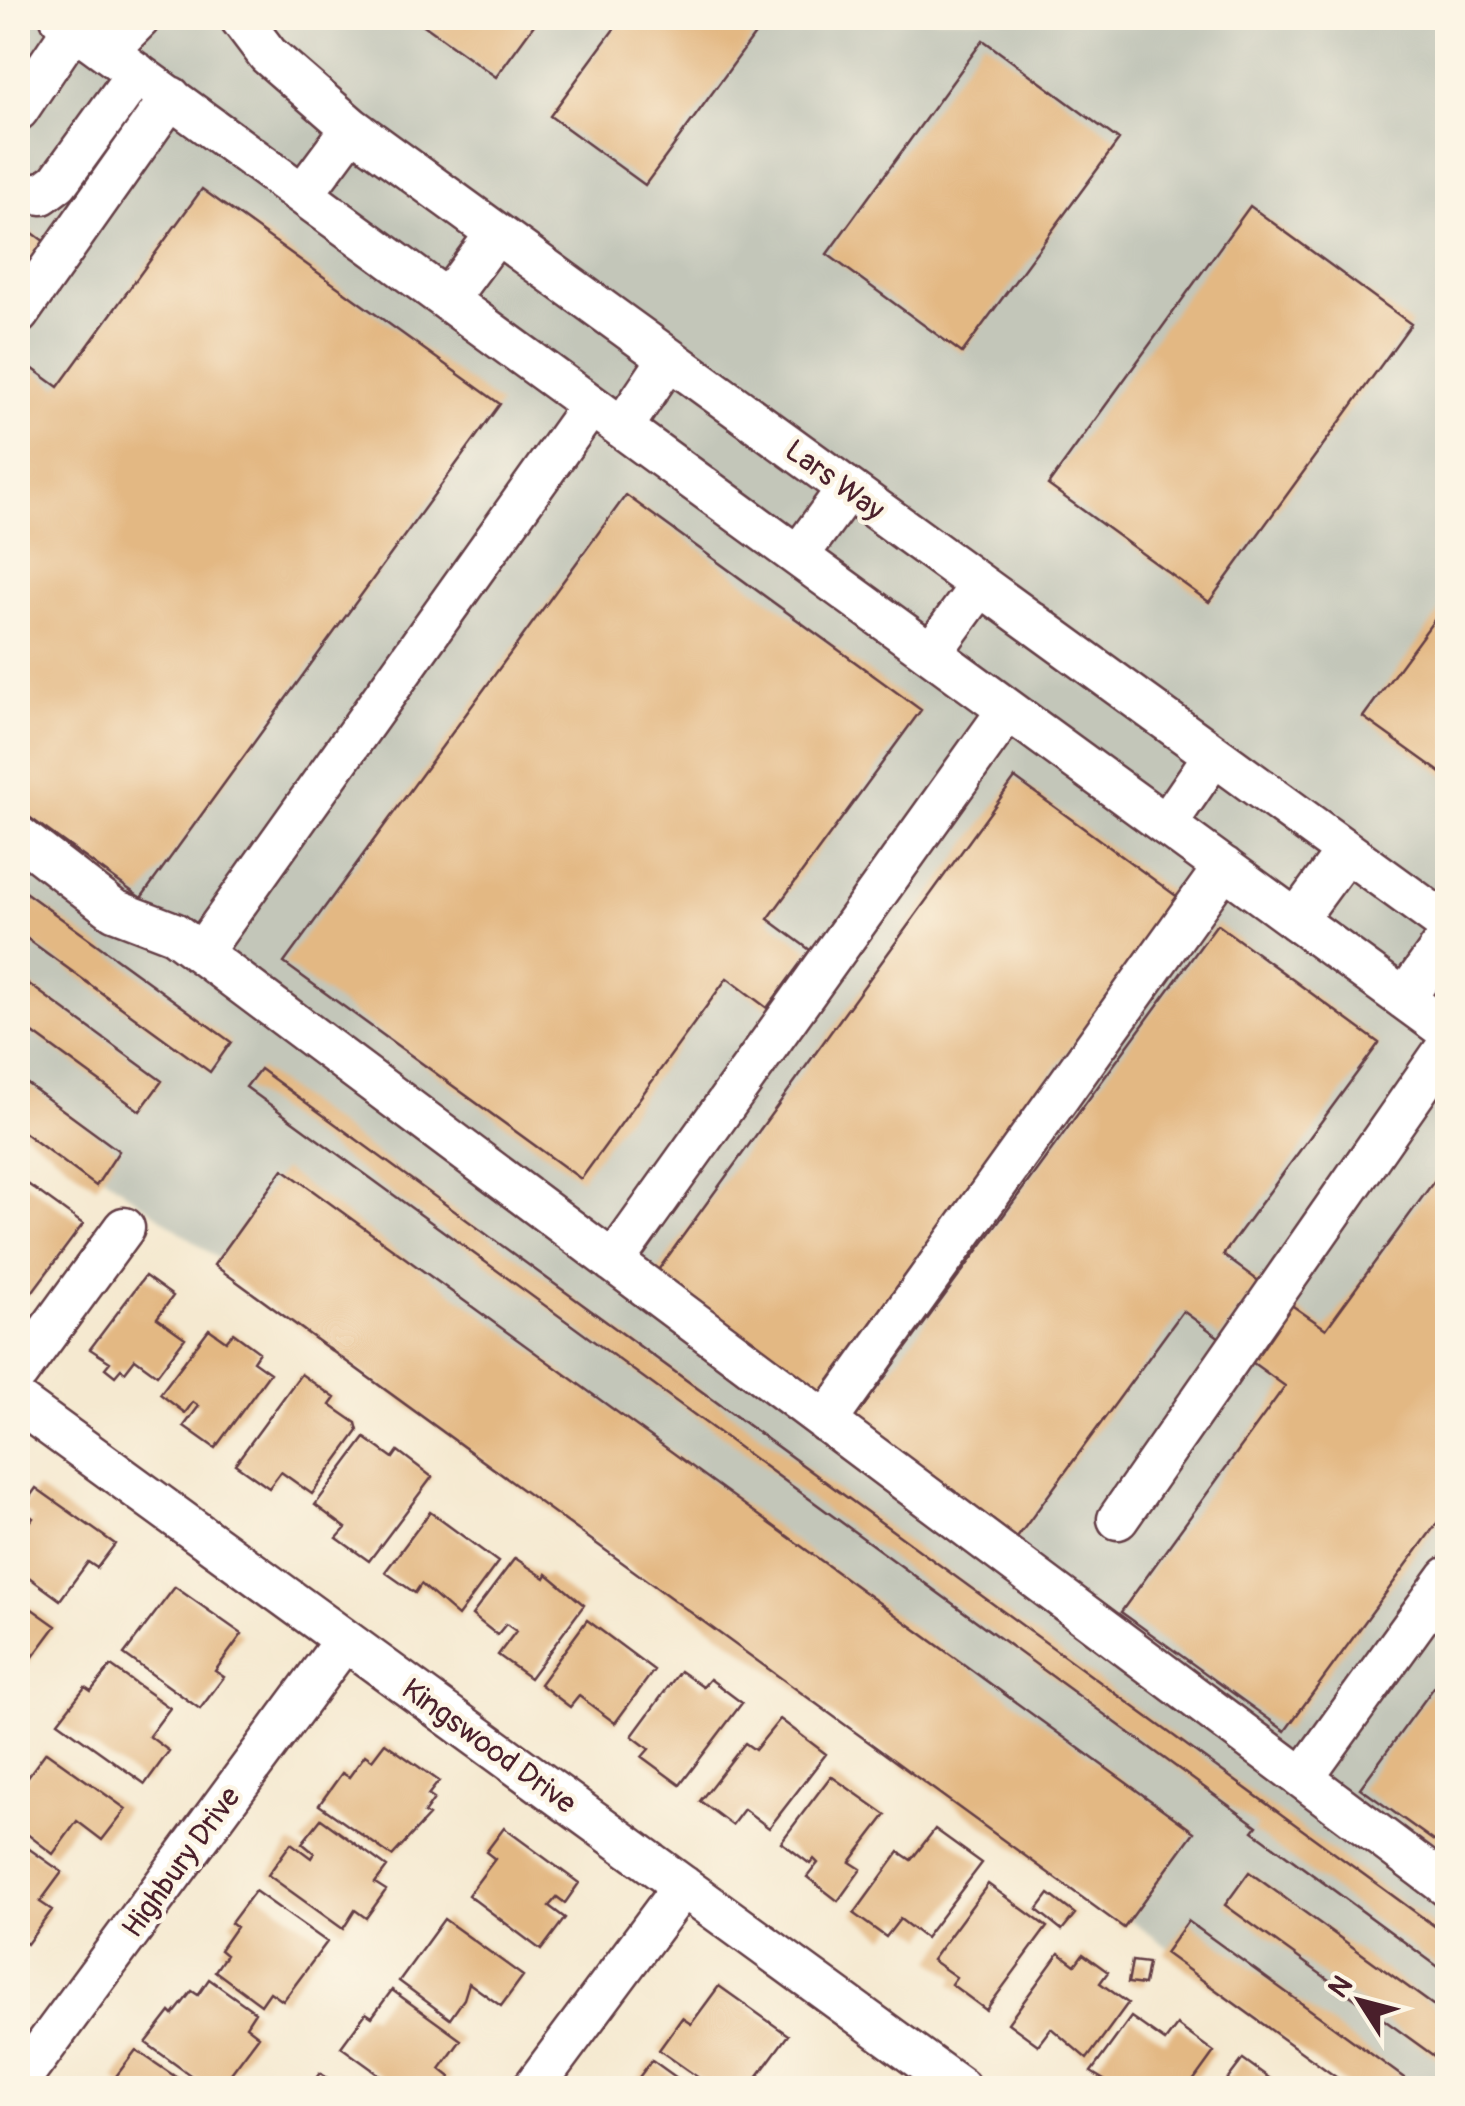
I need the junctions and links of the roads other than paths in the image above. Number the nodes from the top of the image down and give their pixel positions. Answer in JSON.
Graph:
{"nodes":[{"id":1,"x":140,"y":18,"type":"edge"},
{"id":2,"x":240,"y":18,"type":"edge"},
{"id":3,"x":68,"y":22,"type":"edge"},
{"id":4,"x":122,"y":62,"type":"junction"},
{"id":5,"x":171,"y":98,"type":"junction"},
{"id":6,"x":18,"y":110,"type":"edge"},
{"id":7,"x":352,"y":128,"type":"junction"},
{"id":8,"x":18,"y":191,"type":"edge"},
{"id":9,"x":303,"y":194,"type":"junction"},
{"id":10,"x":496,"y":234,"type":"junction"},
{"id":11,"x":448,"y":300,"type":"junction"},
{"id":12,"x":18,"y":314,"type":"edge"},
{"id":13,"x":668,"y":360,"type":"junction"},
{"id":14,"x":607,"y":416,"type":"junction"},
{"id":15,"x":847,"y":489,"type":"junction"},
{"id":16,"x":798,"y":556,"type":"junction"},
{"id":17,"x":980,"y":586,"type":"junction"},
{"id":18,"x":931,"y":653,"type":"junction"},
{"id":19,"x":1008,"y":710,"type":"junction"},
{"id":20,"x":1214,"y":756,"type":"junction"},
{"id":21,"x":1166,"y":825,"type":"junction"},
{"id":22,"x":18,"y":836,"type":"edge"},
{"id":23,"x":1346,"y":852,"type":"junction"},
{"id":24,"x":1224,"y":868,"type":"junction"},
{"id":25,"x":1296,"y":920,"type":"junction"},
{"id":26,"x":1448,"y":925,"type":"edge"},
{"id":27,"x":1448,"y":938,"type":"edge"},
{"id":28,"x":201,"y":953,"type":"junction"},
{"id":29,"x":1404,"y":999,"type":"junction"},
{"id":30,"x":1448,"y":1031,"type":"edge"},
{"id":31,"x":1448,"y":1045,"type":"edge"},
{"id":32,"x":124,"y":1228,"type":"dead end"},
{"id":33,"x":613,"y":1262,"type":"junction"},
{"id":34,"x":18,"y":1373,"type":"edge"},
{"id":35,"x":18,"y":1402,"type":"edge"},
{"id":36,"x":826,"y":1422,"type":"junction"},
{"id":37,"x":1118,"y":1519,"type":"dead end"},
{"id":38,"x":1448,"y":1576,"type":"edge"},
{"id":39,"x":344,"y":1640,"type":"junction"},
{"id":40,"x":1303,"y":1778,"type":"junction"},
{"id":41,"x":683,"y":1886,"type":"junction"},
{"id":42,"x":1448,"y":1887,"type":"edge"},
{"id":43,"x":18,"y":2084,"type":"edge"},
{"id":44,"x":533,"y":2088,"type":"edge"},
{"id":45,"x":960,"y":2088,"type":"edge"}],
"edges":[{"from":1,"to":4,"type":"street"},
{"from":2,"to":7,"type":"street","name":"Lars Way"},
{"from":3,"to":4,"type":"street"},
{"from":3,"to":6,"type":"street"},
{"from":4,"to":5,"type":"street"},
{"from":4,"to":8,"type":"street"},
{"from":5,"to":9,"type":"street"},
{"from":5,"to":12,"type":"street"},
{"from":7,"to":9,"type":"street"},
{"from":7,"to":10,"type":"street","name":"Lars Way"},
{"from":9,"to":11,"type":"street"},
{"from":10,"to":11,"type":"street"},
{"from":10,"to":13,"type":"street","name":"Lars Way"},
{"from":11,"to":14,"type":"street"},
{"from":13,"to":14,"type":"street"},
{"from":13,"to":15,"type":"street","name":"Lars Way"},
{"from":14,"to":16,"type":"street"},
{"from":14,"to":28,"type":"street"},
{"from":15,"to":16,"type":"street"},
{"from":15,"to":17,"type":"street","name":"Lars Way"},
{"from":16,"to":18,"type":"street"},
{"from":17,"to":18,"type":"street"},
{"from":17,"to":20,"type":"street","name":"Lars Way"},
{"from":18,"to":19,"type":"street"},
{"from":19,"to":21,"type":"street"},
{"from":19,"to":33,"type":"street"},
{"from":20,"to":21,"type":"street"},
{"from":20,"to":23,"type":"street","name":"Lars Way"},
{"from":21,"to":24,"type":"street"},
{"from":22,"to":28,"type":"street"},
{"from":23,"to":25,"type":"street"},
{"from":23,"to":26,"type":"street","name":"Lars Way"},
{"from":24,"to":25,"type":"street"},
{"from":24,"to":36,"type":"street"},
{"from":25,"to":29,"type":"street"},
{"from":27,"to":29,"type":"street"},
{"from":28,"to":33,"type":"street"},
{"from":29,"to":30,"type":"street"},
{"from":31,"to":37,"type":"street"},
{"from":32,"to":34,"type":"street"},
{"from":33,"to":36,"type":"street"},
{"from":35,"to":39,"type":"street","name":"Kingswood Drive"},
{"from":36,"to":40,"type":"street"},
{"from":38,"to":40,"type":"street"},
{"from":39,"to":41,"type":"street","name":"Kingswood Drive"},
{"from":39,"to":43,"type":"street","name":"Highbury Drive"},
{"from":40,"to":42,"type":"street"},
{"from":41,"to":44,"type":"street"},
{"from":41,"to":45,"type":"street","name":"Kingswood Drive"}]}
